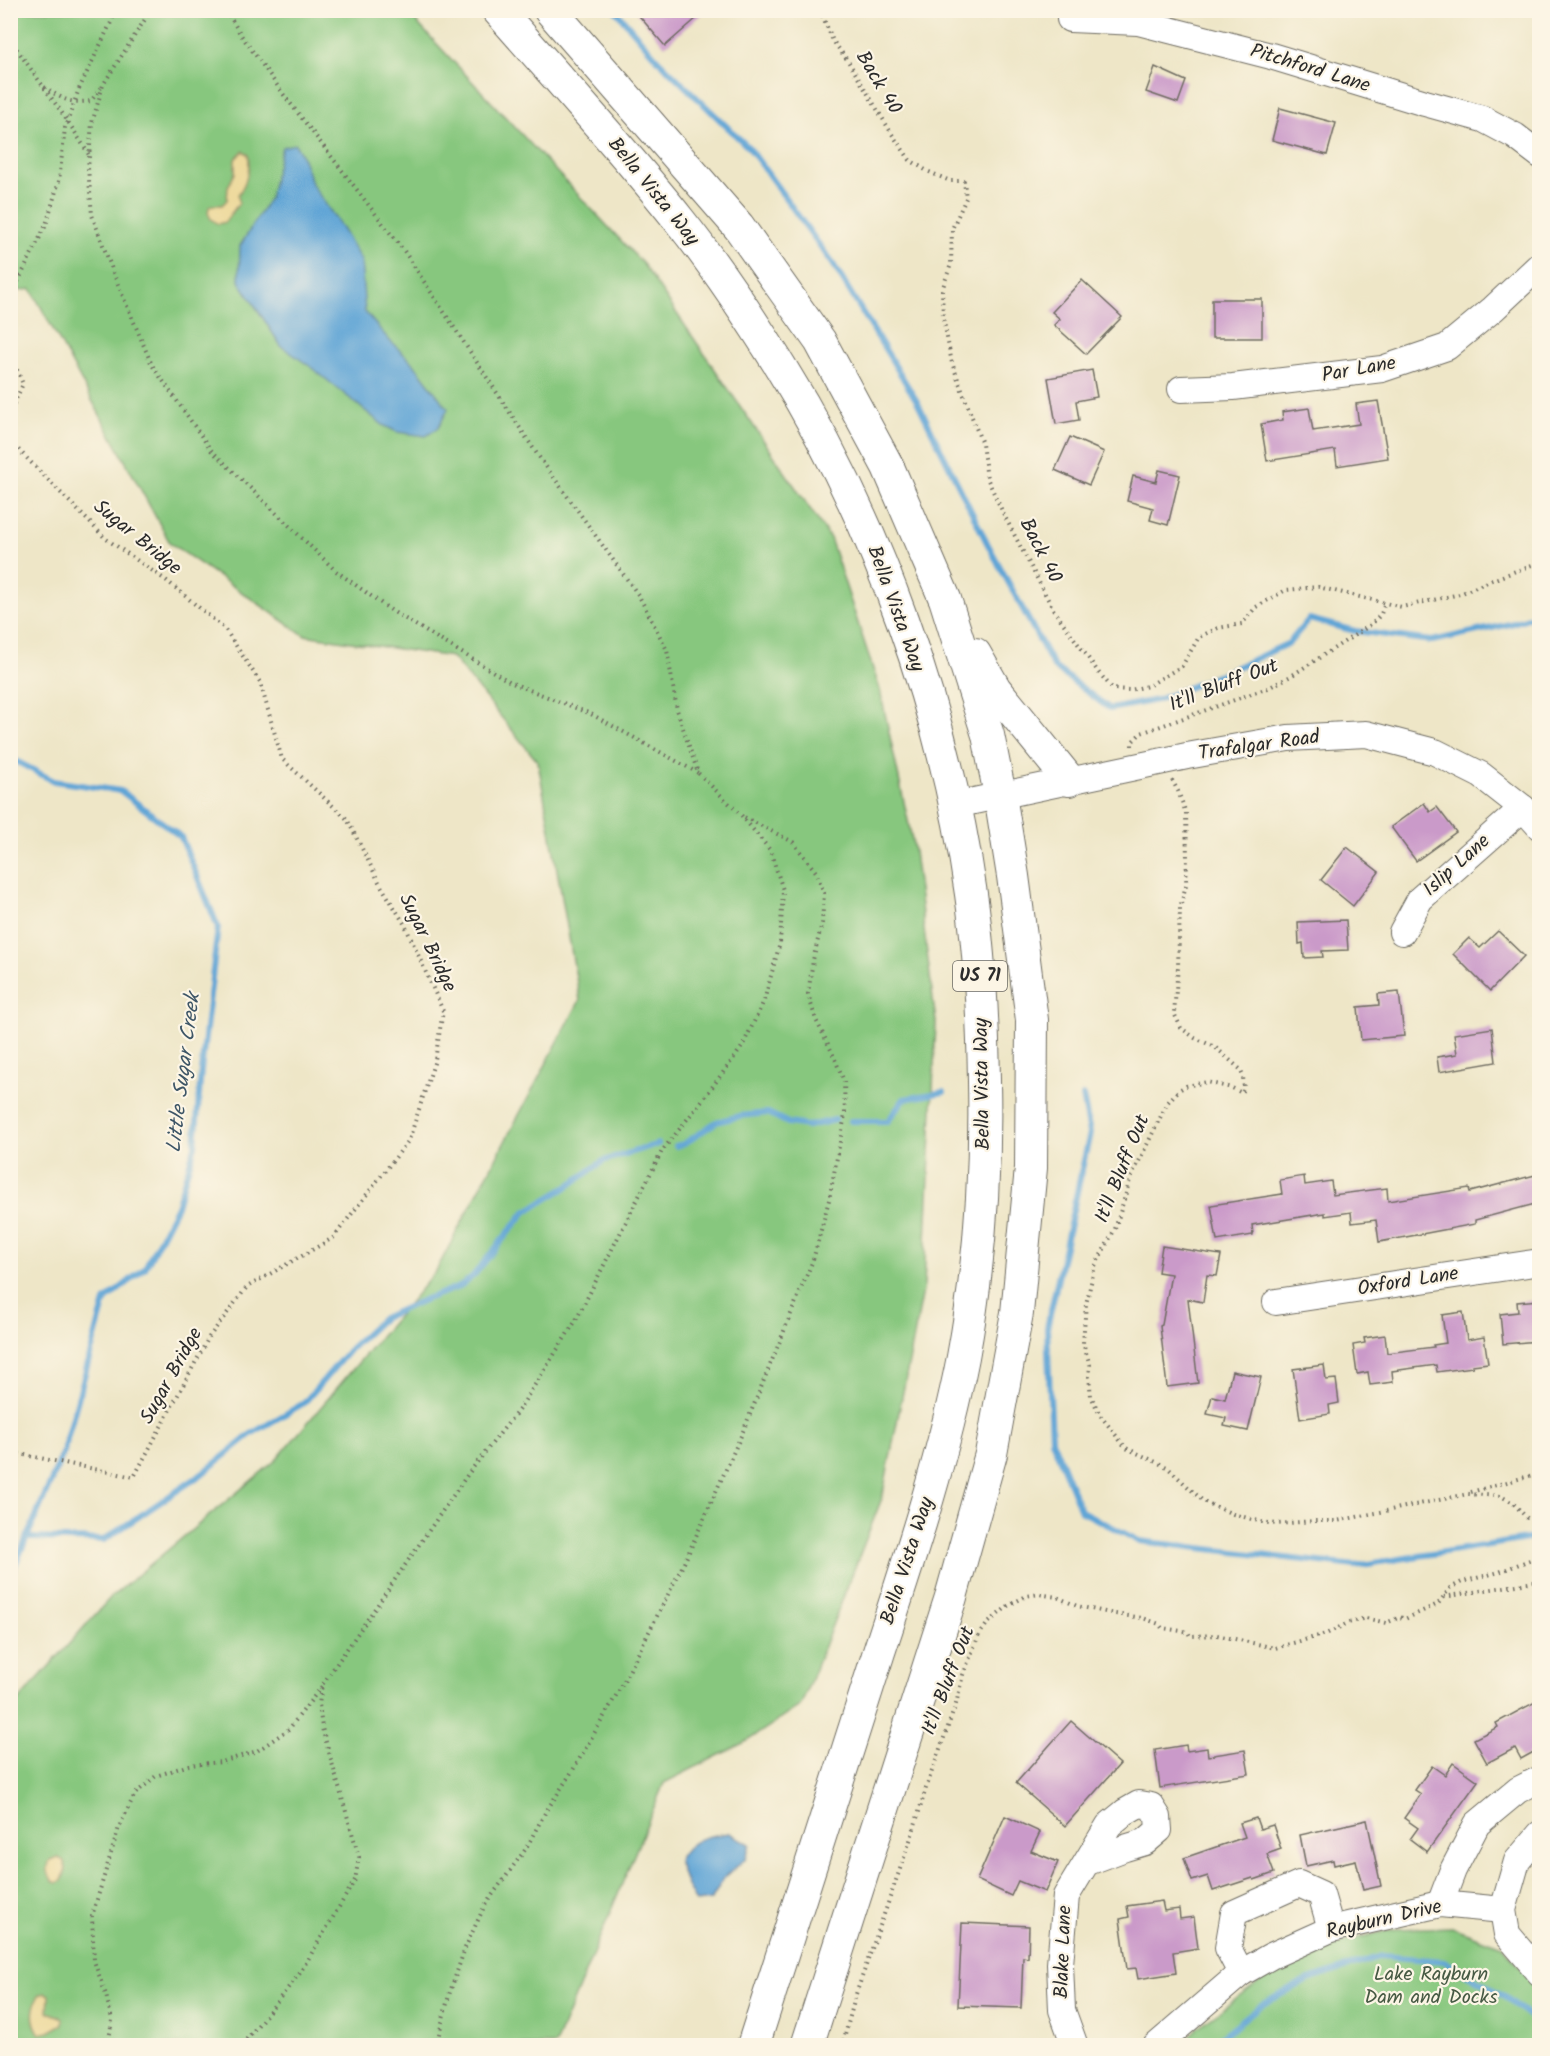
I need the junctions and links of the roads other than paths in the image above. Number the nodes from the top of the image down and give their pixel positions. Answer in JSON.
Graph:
{"nodes":[{"id":1,"x":498,"y":10,"type":"edge"},
{"id":2,"x":550,"y":10,"type":"edge"},
{"id":3,"x":1070,"y":20,"type":"dead end"},
{"id":4,"x":1539,"y":155,"type":"edge"},
{"id":5,"x":1539,"y":265,"type":"edge"},
{"id":6,"x":1181,"y":389,"type":"dead end"},
{"id":7,"x":945,"y":599,"type":"junction"},
{"id":8,"x":1069,"y":780,"type":"junction"},
{"id":9,"x":1000,"y":795,"type":"junction"},
{"id":10,"x":955,"y":805,"type":"junction"},
{"id":11,"x":1531,"y":818,"type":"edge"},
{"id":12,"x":1402,"y":932,"type":"dead end"},
{"id":13,"x":1539,"y":1262,"type":"edge"},
{"id":14,"x":1276,"y":1302,"type":"dead end"},
{"id":15,"x":1539,"y":1779,"type":"edge"},
{"id":16,"x":1539,"y":1834,"type":"edge"},
{"id":17,"x":1088,"y":1862,"type":"dead end"},
{"id":18,"x":1440,"y":1904,"type":"junction"},
{"id":19,"x":1503,"y":1910,"type":"junction"},
{"id":20,"x":1331,"y":1929,"type":"junction"},
{"id":21,"x":1241,"y":1973,"type":"junction"},
{"id":22,"x":1539,"y":1973,"type":"edge"},
{"id":23,"x":753,"y":2046,"type":"edge"},
{"id":24,"x":807,"y":2046,"type":"edge"},
{"id":25,"x":1075,"y":2046,"type":"edge"},
{"id":26,"x":1156,"y":2046,"type":"edge"}],
"edges":[{"from":1,"to":10,"type":"main road","name":"Bella Vista Way","number":"US 71"},
{"from":2,"to":7,"type":"main road","name":"Bella Vista Way","number":"US 71"},
{"from":3,"to":4,"type":"street","name":"Pitchford Lane"},
{"from":5,"to":6,"type":"street","name":"Par Lane"},
{"from":7,"to":8,"type":"main road"},
{"from":7,"to":9,"type":"main road","name":"Bella Vista Way","number":"US 71"},
{"from":8,"to":9,"type":"street","name":"Trafalgar Road"},
{"from":8,"to":11,"type":"street","name":"Trafalgar Road"},
{"from":9,"to":10,"type":"street","name":"Trafalgar Road"},
{"from":9,"to":24,"type":"main road","name":"Bella Vista Way","number":"US 71"},
{"from":10,"to":23,"type":"main road","name":"Bella Vista Way","number":"US 71"},
{"from":11,"to":12,"type":"street","name":"Islip Lane"},
{"from":13,"to":14,"type":"street","name":"Oxford Lane"},
{"from":15,"to":18,"type":"street"},
{"from":16,"to":19,"type":"street"},
{"from":17,"to":25,"type":"street","name":"Blake Lane"},
{"from":18,"to":19,"type":"street","name":"Rayburn Drive"},
{"from":18,"to":20,"type":"street","name":"Rayburn Drive"},
{"from":19,"to":22,"type":"street"},
{"from":20,"to":21,"type":"street","name":"Rayburn Drive"},
{"from":20,"to":21,"type":"street"},
{"from":21,"to":26,"type":"street","name":"Rayburn Drive"}]}
